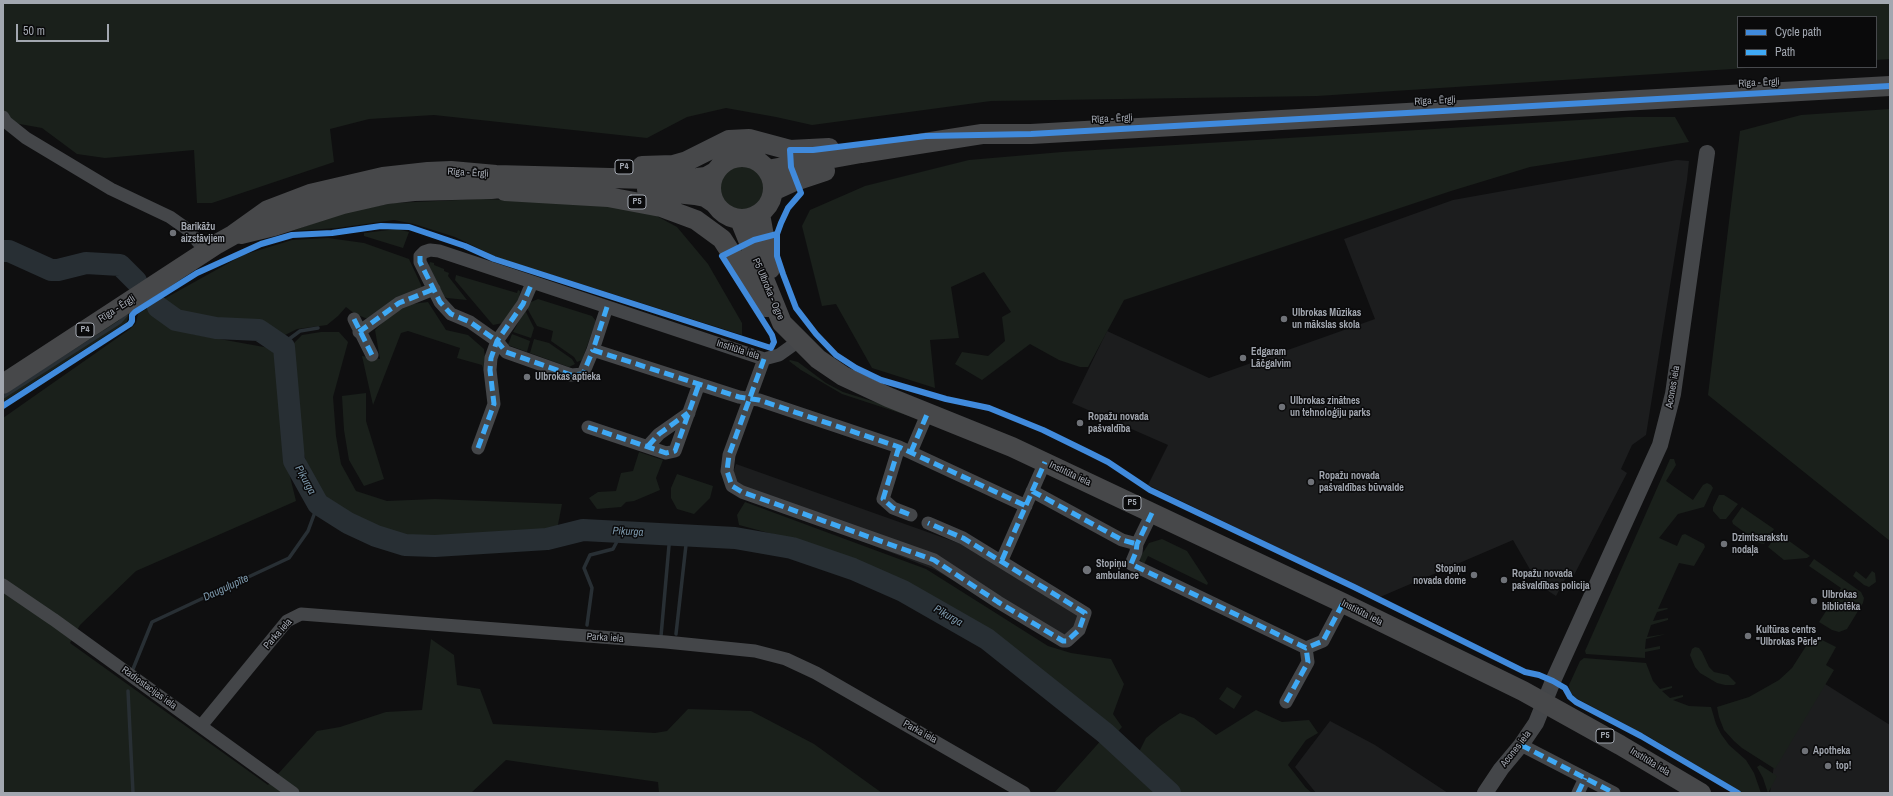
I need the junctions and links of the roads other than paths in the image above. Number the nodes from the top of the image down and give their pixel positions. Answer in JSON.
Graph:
{"nodes":[{"id":1,"x":1890,"y":86,"type":"edge"},
{"id":2,"x":3,"y":117,"type":"edge"},
{"id":3,"x":982,"y":134,"type":"junction"},
{"id":4,"x":1031,"y":134,"type":"junction"},
{"id":5,"x":1707,"y":153,"type":"dead end"},
{"id":6,"x":767,"y":170,"type":"junction"},
{"id":7,"x":451,"y":171,"type":"junction"},
{"id":8,"x":715,"y":172,"type":"junction"},
{"id":9,"x":491,"y":189,"type":"junction"},
{"id":10,"x":773,"y":191,"type":"junction"},
{"id":11,"x":714,"y":203,"type":"junction"},
{"id":12,"x":760,"y":214,"type":"junction"},
{"id":13,"x":740,"y":220,"type":"junction"},
{"id":14,"x":233,"y":235,"type":"junction"},
{"id":15,"x":206,"y":251,"type":"junction"},
{"id":16,"x":532,"y":283,"type":"junction"},
{"id":17,"x":434,"y":289,"type":"junction"},
{"id":18,"x":608,"y":307,"type":"junction"},
{"id":19,"x":354,"y":319,"type":"dead end"},
{"id":20,"x":782,"y":323,"type":"junction"},
{"id":21,"x":359,"y":332,"type":"junction"},
{"id":22,"x":800,"y":340,"type":"junction"},
{"id":23,"x":497,"y":342,"type":"junction"},
{"id":24,"x":593,"y":350,"type":"junction"},
{"id":25,"x":372,"y":355,"type":"dead end"},
{"id":26,"x":764,"y":358,"type":"junction"},
{"id":27,"x":3,"y":384,"type":"edge"},
{"id":28,"x":699,"y":384,"type":"junction"},
{"id":29,"x":749,"y":398,"type":"junction"},
{"id":30,"x":928,"y":412,"type":"junction"},
{"id":31,"x":688,"y":413,"type":"junction"},
{"id":32,"x":588,"y":427,"type":"dead end"},
{"id":33,"x":648,"y":446,"type":"junction"},
{"id":34,"x":899,"y":447,"type":"junction"},
{"id":35,"x":478,"y":448,"type":"dead end"},
{"id":36,"x":911,"y":452,"type":"junction"},
{"id":37,"x":1045,"y":462,"type":"junction"},
{"id":38,"x":1032,"y":491,"type":"junction"},
{"id":39,"x":1026,"y":506,"type":"junction"},
{"id":40,"x":1152,"y":513,"type":"junction"},
{"id":41,"x":911,"y":515,"type":"dead end"},
{"id":42,"x":928,"y":523,"type":"dead end"},
{"id":43,"x":1137,"y":544,"type":"junction"},
{"id":44,"x":1002,"y":560,"type":"junction"},
{"id":45,"x":3,"y":585,"type":"edge"},
{"id":46,"x":1343,"y":603,"type":"junction"},
{"id":47,"x":1306,"y":648,"type":"junction"},
{"id":48,"x":1286,"y":702,"type":"dead end"},
{"id":49,"x":1545,"y":703,"type":"junction"},
{"id":50,"x":201,"y":726,"type":"junction"},
{"id":51,"x":1521,"y":746,"type":"junction"},
{"id":52,"x":1585,"y":778,"type":"junction"},
{"id":53,"x":293,"y":793,"type":"edge"},
{"id":54,"x":1024,"y":793,"type":"edge"},
{"id":55,"x":1485,"y":793,"type":"edge"},
{"id":56,"x":1578,"y":793,"type":"edge"},
{"id":57,"x":1614,"y":793,"type":"edge"},
{"id":58,"x":1701,"y":793,"type":"edge"}],
"edges":[{"from":1,"to":4,"type":"main road","name":"Rīga - Ērgļi","number":"P4"},
{"from":2,"to":15,"type":"street"},
{"from":3,"to":4,"type":"main road","name":"Rīga - Ērgļi","number":"P4"},
{"from":3,"to":6,"type":"main road","name":"Rīga - Ērgļi","number":"P4"},
{"from":3,"to":7,"type":"main road","number":"P4"},
{"from":4,"to":10,"type":"main road","name":"Rīga - Ērgļi","number":"P4"},
{"from":5,"to":49,"type":"street","name":"Acones iela"},
{"from":6,"to":8,"type":"main road"},
{"from":6,"to":10,"type":"main road"},
{"from":7,"to":8,"type":"main road","name":"Rīga - Ērgļi","number":"P4"},
{"from":7,"to":14,"type":"main road","name":"Rīga - Ērgļi","number":"P4"},
{"from":8,"to":11,"type":"main road"},
{"from":9,"to":11,"type":"main road","name":"Rīga - Ērgļi","number":"P4"},
{"from":9,"to":14,"type":"main road","name":"Rīga - Ērgļi","number":"P4"},
{"from":9,"to":20,"type":"main road","number":"P5"},
{"from":10,"to":12,"type":"main road"},
{"from":11,"to":13,"type":"main road"},
{"from":12,"to":13,"type":"main road"},
{"from":12,"to":22,"type":"main road","name":"P5 Ulbroka - Ogre","number":"P5"},
{"from":13,"to":20,"type":"main road","name":"P5 Ulbroka - Ogre","number":"P5"},
{"from":14,"to":15,"type":"main road","name":"Rīga - Ērgļi","number":"P4"},
{"from":15,"to":27,"type":"main road","name":"Rīga - Ērgļi","number":"P4"},
{"from":16,"to":17,"type":"street","name":"Institūta iela"},
{"from":16,"to":18,"type":"street","name":"Institūta iela"},
{"from":16,"to":23,"type":"street"},
{"from":17,"to":21,"type":"street"},
{"from":17,"to":23,"type":"street"},
{"from":18,"to":24,"type":"street"},
{"from":18,"to":26,"type":"street","name":"Institūta iela"},
{"from":19,"to":21,"type":"street"},
{"from":20,"to":22,"type":"main road","name":"P5 Ulbroka - Ogre","number":"P5"},
{"from":21,"to":25,"type":"street"},
{"from":22,"to":26,"type":"street","name":"Institūta iela"},
{"from":22,"to":30,"type":"main road","name":"Institūta iela","number":"P5"},
{"from":23,"to":24,"type":"street"},
{"from":23,"to":35,"type":"street"},
{"from":24,"to":28,"type":"street"},
{"from":26,"to":29,"type":"street"},
{"from":28,"to":29,"type":"street"},
{"from":28,"to":31,"type":"street"},
{"from":29,"to":34,"type":"street"},
{"from":29,"to":44,"type":"street"},
{"from":30,"to":36,"type":"street"},
{"from":30,"to":37,"type":"main road","name":"Institūta iela","number":"P5"},
{"from":31,"to":33,"type":"street"},
{"from":31,"to":33,"type":"street"},
{"from":32,"to":33,"type":"street"},
{"from":34,"to":36,"type":"street"},
{"from":34,"to":41,"type":"street"},
{"from":36,"to":39,"type":"street"},
{"from":37,"to":38,"type":"street"},
{"from":37,"to":40,"type":"main road","name":"Institūta iela","number":"P5"},
{"from":38,"to":39,"type":"street"},
{"from":38,"to":43,"type":"street"},
{"from":39,"to":44,"type":"street"},
{"from":40,"to":43,"type":"street"},
{"from":40,"to":46,"type":"main road","name":"Institūta iela","number":"P5"},
{"from":42,"to":44,"type":"street"},
{"from":43,"to":47,"type":"street"},
{"from":45,"to":50,"type":"street","name":"Radiostacijas iela"},
{"from":46,"to":47,"type":"street"},
{"from":46,"to":49,"type":"main road","name":"Institūta iela","number":"P5"},
{"from":47,"to":48,"type":"street"},
{"from":49,"to":51,"type":"street","name":"Acones iela"},
{"from":49,"to":58,"type":"main road","name":"Institūta iela","number":"P5"},
{"from":50,"to":53,"type":"street","name":"Radiostacijas iela"},
{"from":50,"to":54,"type":"street","name":"Parka iela"},
{"from":51,"to":52,"type":"street"},
{"from":51,"to":55,"type":"street","name":"Acones iela"},
{"from":52,"to":56,"type":"street"},
{"from":52,"to":57,"type":"street"}]}
